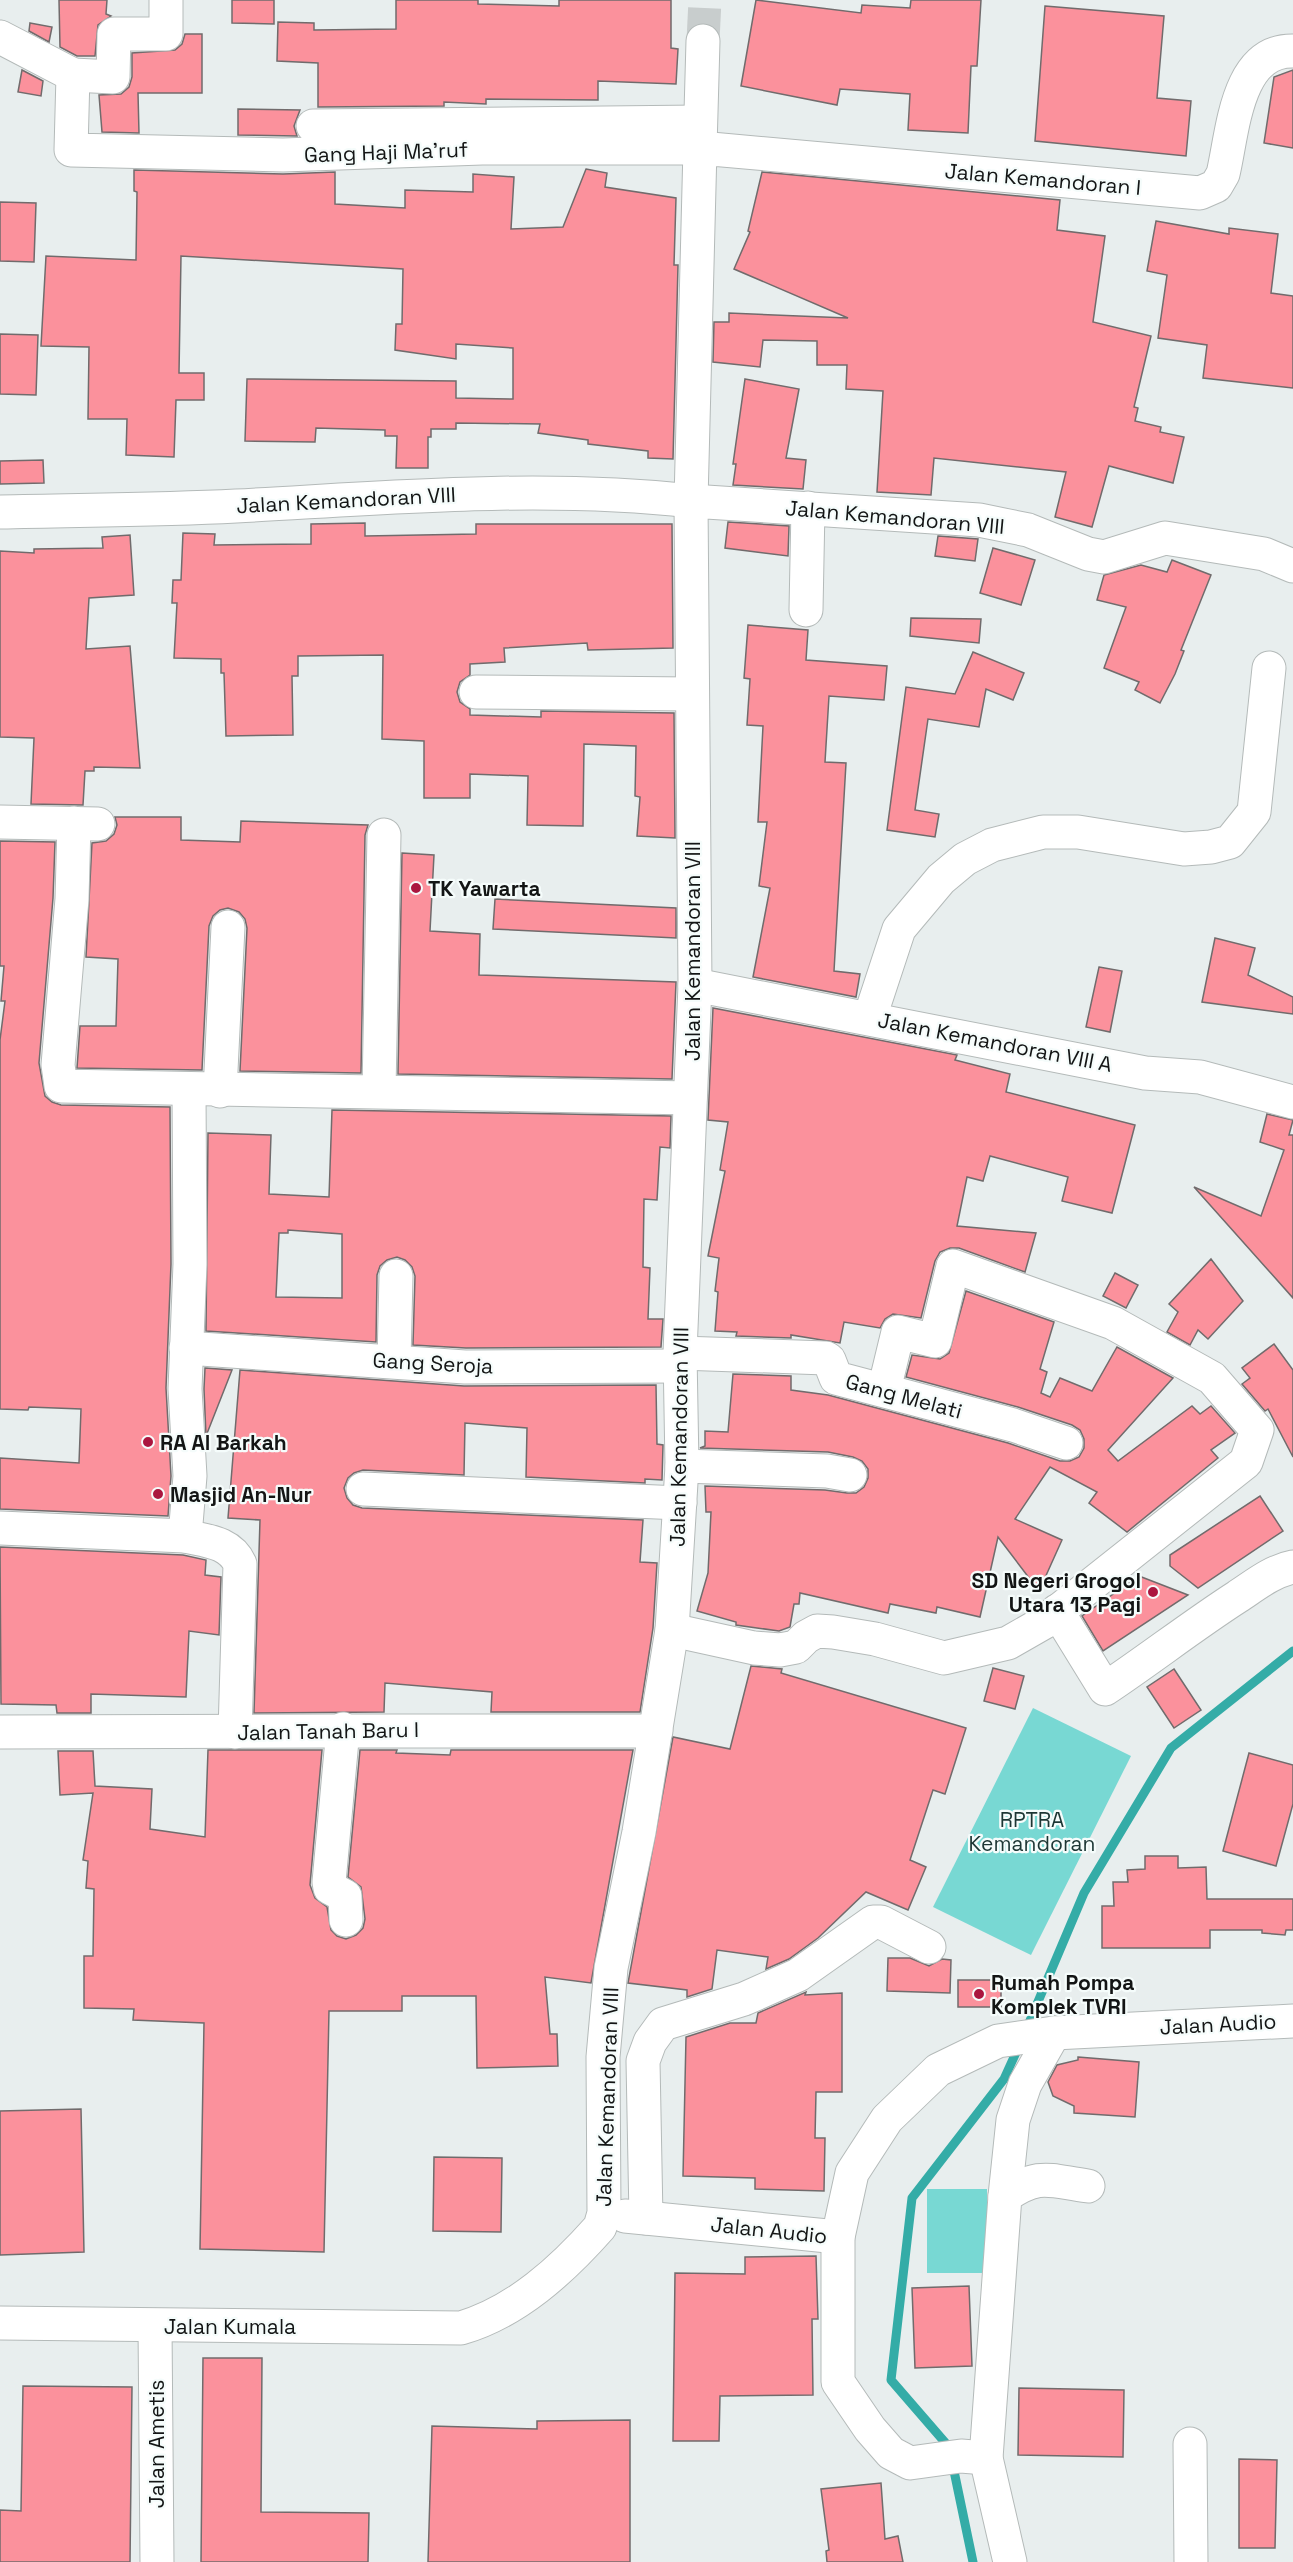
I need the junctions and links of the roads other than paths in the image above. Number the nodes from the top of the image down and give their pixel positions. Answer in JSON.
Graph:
{"nodes":[{"id":1,"x":166,"y":0,"type":"edge"},
{"id":2,"x":0,"y":37,"type":"edge"},
{"id":3,"x":703,"y":40,"type":"tunnel mouth"},
{"id":4,"x":1293,"y":51,"type":"edge"},
{"id":5,"x":73,"y":75,"type":"junction"},
{"id":6,"x":313,"y":126,"type":"dead end"},
{"id":7,"x":700,"y":135,"type":"junction"},
{"id":8,"x":691,"y":501,"type":"junction"},
{"id":9,"x":808,"y":508,"type":"junction"},
{"id":10,"x":0,"y":512,"type":"edge"},
{"id":11,"x":1293,"y":566,"type":"edge"},
{"id":12,"x":806,"y":610,"type":"dead end"},
{"id":13,"x":1269,"y":668,"type":"dead end"},
{"id":14,"x":476,"y":692,"type":"dead end"},
{"id":15,"x":692,"y":694,"type":"junction"},
{"id":16,"x":0,"y":822,"type":"edge"},
{"id":17,"x":384,"y":835,"type":"dead end"},
{"id":18,"x":228,"y":927,"type":"dead end"},
{"id":19,"x":695,"y":985,"type":"junction"},
{"id":20,"x":870,"y":1017,"type":"junction"},
{"id":21,"x":379,"y":1090,"type":"junction"},
{"id":22,"x":205,"y":1091,"type":"junction"},
{"id":23,"x":690,"y":1098,"type":"junction"},
{"id":24,"x":1293,"y":1102,"type":"edge"},
{"id":25,"x":396,"y":1276,"type":"dead end"},
{"id":26,"x":186,"y":1348,"type":"junction"},
{"id":27,"x":680,"y":1360,"type":"junction"},
{"id":28,"x":394,"y":1361,"type":"junction"},
{"id":29,"x":884,"y":1390,"type":"junction"},
{"id":30,"x":1066,"y":1443,"type":"dead end"},
{"id":31,"x":682,"y":1466,"type":"junction"},
{"id":32,"x":850,"y":1475,"type":"dead end"},
{"id":33,"x":363,"y":1489,"type":"dead end"},
{"id":34,"x":680,"y":1503,"type":"junction"},
{"id":35,"x":0,"y":1528,"type":"edge"},
{"id":36,"x":186,"y":1536,"type":"junction"},
{"id":37,"x":1293,"y":1567,"type":"edge"},
{"id":38,"x":1057,"y":1611,"type":"junction"},
{"id":39,"x":672,"y":1630,"type":"junction"},
{"id":40,"x":343,"y":1729,"type":"junction"},
{"id":41,"x":656,"y":1731,"type":"junction"},
{"id":42,"x":0,"y":1732,"type":"edge"},
{"id":43,"x":235,"y":1732,"type":"junction"},
{"id":44,"x":346,"y":1920,"type":"dead end"},
{"id":45,"x":929,"y":1947,"type":"dead end"},
{"id":46,"x":1293,"y":2020,"type":"edge"},
{"id":47,"x":1045,"y":2034,"type":"junction"},
{"id":48,"x":1088,"y":2186,"type":"dead end"},
{"id":49,"x":1005,"y":2196,"type":"junction"},
{"id":50,"x":604,"y":2213,"type":"junction"},
{"id":51,"x":646,"y":2218,"type":"junction"},
{"id":52,"x":838,"y":2237,"type":"junction"},
{"id":53,"x":0,"y":2323,"type":"edge"},
{"id":54,"x":155,"y":2326,"type":"junction"},
{"id":55,"x":461,"y":2328,"type":"joint"},
{"id":56,"x":1190,"y":2444,"type":"dead end"},
{"id":57,"x":973,"y":2457,"type":"junction"},
{"id":58,"x":157,"y":2562,"type":"edge"},
{"id":59,"x":1010,"y":2562,"type":"edge"},
{"id":60,"x":1191,"y":2562,"type":"edge"}],
"edges":[{"from":1,"to":5,"type":"street"},
{"from":2,"to":5,"type":"street"},
{"from":3,"to":7,"type":"street","name":"Jalan Kemandoran VIII"},
{"from":4,"to":7,"type":"street","name":"Jalan Kemandoran I"},
{"from":5,"to":7,"type":"street","name":"Gang Haji Ma'ruf"},
{"from":6,"to":7,"type":"street"},
{"from":7,"to":8,"type":"street","name":"Jalan Kemandoran VIII"},
{"from":8,"to":9,"type":"street","name":"Jalan Kemandoran VIII"},
{"from":8,"to":10,"type":"street","name":"Jalan Kemandoran VIII"},
{"from":8,"to":15,"type":"street","name":"Jalan Kemandoran VIII"},
{"from":9,"to":11,"type":"street","name":"Jalan Kemandoran VIII"},
{"from":9,"to":12,"type":"street"},
{"from":13,"to":20,"type":"street"},
{"from":14,"to":15,"type":"street"},
{"from":15,"to":19,"type":"street","name":"Jalan Kemandoran VIII"},
{"from":16,"to":22,"type":"street"},
{"from":17,"to":21,"type":"street"},
{"from":18,"to":22,"type":"street"},
{"from":19,"to":20,"type":"street","name":"Jalan Kemandoran VIII A"},
{"from":19,"to":23,"type":"street","name":"Jalan Kemandoran VIII"},
{"from":20,"to":24,"type":"street","name":"Jalan Kemandoran VIII A"},
{"from":21,"to":22,"type":"street"},
{"from":21,"to":23,"type":"street"},
{"from":22,"to":26,"type":"street"},
{"from":23,"to":27,"type":"street","name":"Jalan Kemandoran VIII"},
{"from":25,"to":28,"type":"street"},
{"from":26,"to":28,"type":"street","name":"Gang Seroja"},
{"from":26,"to":36,"type":"street"},
{"from":27,"to":28,"type":"street","name":"Gang Seroja"},
{"from":27,"to":29,"type":"street","name":"Gang Melati"},
{"from":27,"to":31,"type":"street","name":"Jalan Kemandoran VIII"},
{"from":29,"to":30,"type":"street","name":"Gang Melati"},
{"from":29,"to":38,"type":"street"},
{"from":31,"to":32,"type":"street"},
{"from":31,"to":34,"type":"street","name":"Jalan Kemandoran VIII"},
{"from":33,"to":34,"type":"street"},
{"from":34,"to":39,"type":"street","name":"Jalan Kemandoran VIII"},
{"from":35,"to":36,"type":"street"},
{"from":36,"to":43,"type":"street"},
{"from":37,"to":38,"type":"street"},
{"from":38,"to":39,"type":"street"},
{"from":39,"to":41,"type":"street","name":"Jalan Kemandoran VIII"},
{"from":40,"to":41,"type":"street","name":"Jalan Tanah Baru I"},
{"from":40,"to":43,"type":"street","name":"Jalan Tanah Baru I"},
{"from":40,"to":44,"type":"street"},
{"from":41,"to":50,"type":"street","name":"Jalan Kemandoran VIII"},
{"from":42,"to":43,"type":"street","name":"Jalan Tanah Baru I"},
{"from":45,"to":51,"type":"street"},
{"from":46,"to":47,"type":"street","name":"Jalan Audio"},
{"from":47,"to":49,"type":"street"},
{"from":47,"to":52,"type":"street","name":"Jalan Audio"},
{"from":48,"to":49,"type":"street"},
{"from":49,"to":57,"type":"street"},
{"from":50,"to":51,"type":"street","name":"Jalan Audio"},
{"from":50,"to":55,"type":"street","name":"Jalan Kemandoran VIII"},
{"from":51,"to":52,"type":"street","name":"Jalan Audio"},
{"from":52,"to":57,"type":"street"},
{"from":53,"to":54,"type":"street","name":"Jalan Kumala"},
{"from":54,"to":55,"type":"street","name":"Jalan Kumala"},
{"from":54,"to":58,"type":"street","name":"Jalan Ametis"},
{"from":56,"to":60,"type":"street"},
{"from":57,"to":59,"type":"street"}]}
